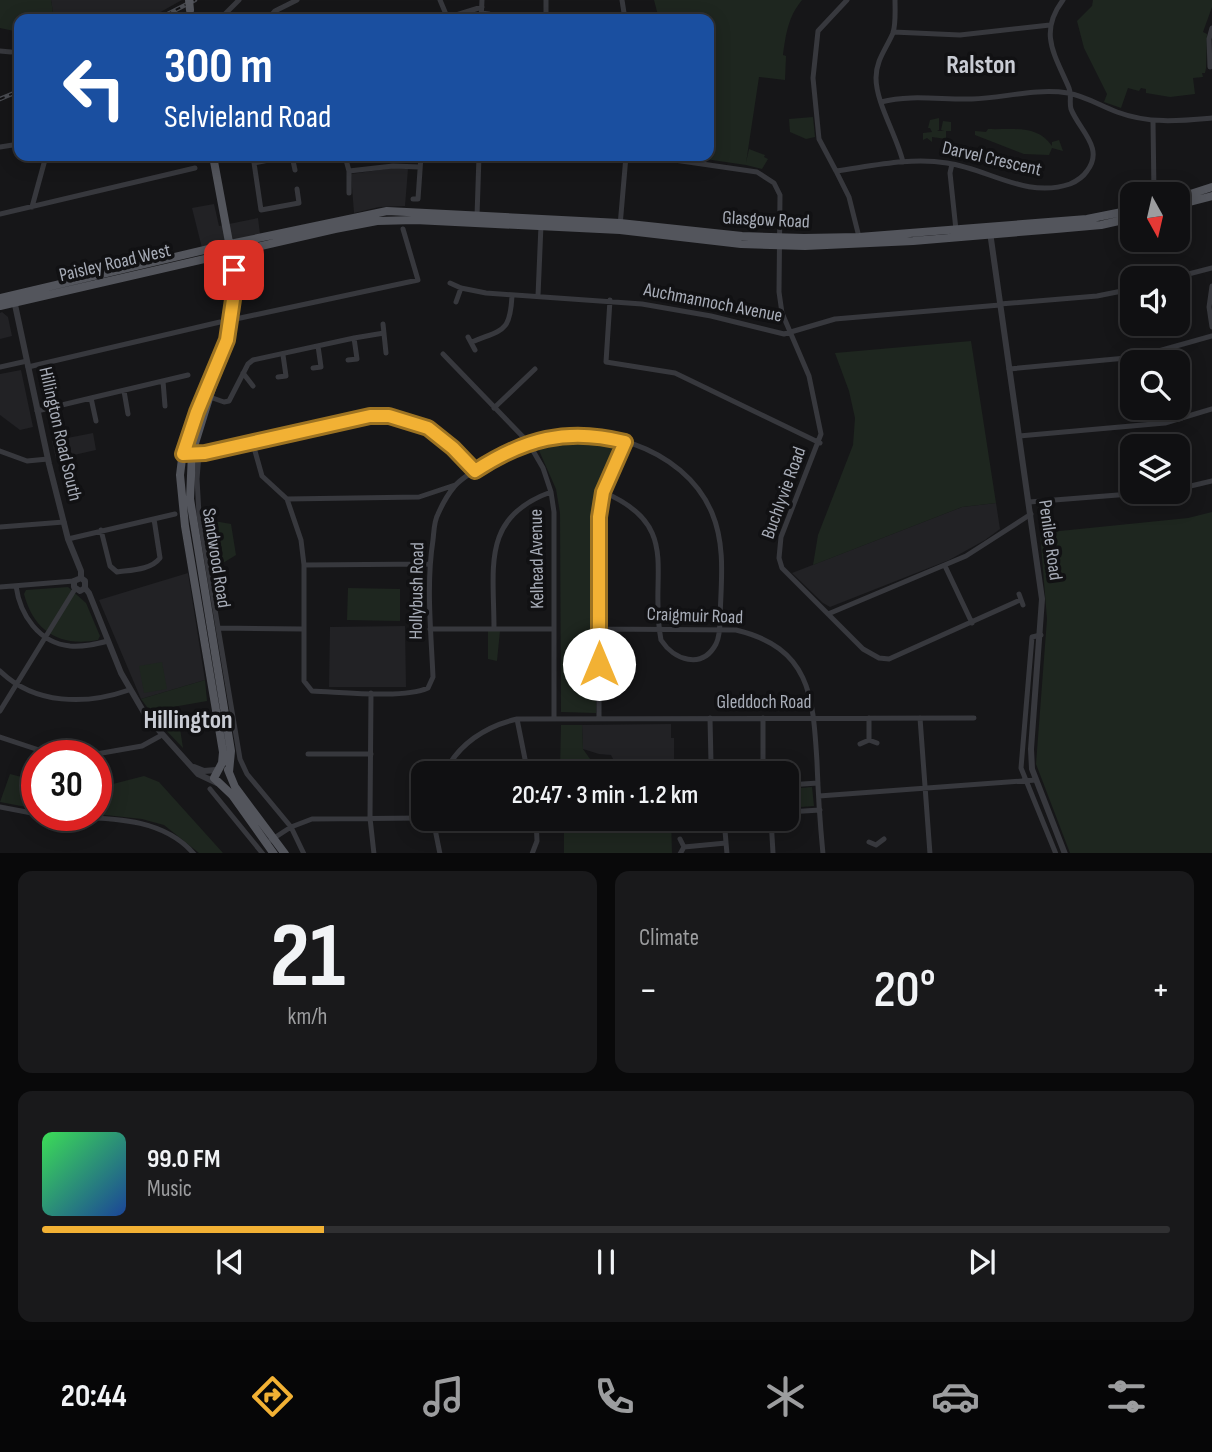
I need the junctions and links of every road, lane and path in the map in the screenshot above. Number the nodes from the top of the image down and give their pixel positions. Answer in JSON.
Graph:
{"nodes":[{"id":1,"x":239,"y":0,"type":"edge"},
{"id":2,"x":297,"y":0,"type":"edge"},
{"id":3,"x":847,"y":0,"type":"edge"},
{"id":4,"x":895,"y":0,"type":"edge"},
{"id":5,"x":1063,"y":0,"type":"edge"},
{"id":6,"x":481,"y":10,"type":"edge"},
{"id":7,"x":225,"y":14,"type":"edge"},
{"id":8,"x":272,"y":14,"type":"edge"},
{"id":9,"x":461,"y":14,"type":"edge"},
{"id":10,"x":1049,"y":25,"type":"junction"},
{"id":11,"x":1212,"y":28,"type":"edge"},
{"id":12,"x":893,"y":32,"type":"junction"},
{"id":13,"x":0,"y":51,"type":"edge"},
{"id":14,"x":11,"y":52,"type":"dead end"},
{"id":15,"x":1210,"y":53,"type":"edge"},
{"id":16,"x":1210,"y":67,"type":"dead end"},
{"id":17,"x":1070,"y":93,"type":"junction"},
{"id":18,"x":881,"y":102,"type":"junction"},
{"id":19,"x":1212,"y":118,"type":"edge"},
{"id":20,"x":1153,"y":121,"type":"junction"},
{"id":21,"x":45,"y":161,"type":"edge"},
{"id":22,"x":214,"y":161,"type":"edge"},
{"id":23,"x":253,"y":161,"type":"edge"},
{"id":24,"x":292,"y":161,"type":"edge"},
{"id":25,"x":346,"y":161,"type":"edge"},
{"id":26,"x":392,"y":161,"type":"edge"},
{"id":27,"x":421,"y":161,"type":"edge"},
{"id":28,"x":479,"y":161,"type":"edge"},
{"id":29,"x":626,"y":161,"type":"edge"},
{"id":30,"x":684,"y":161,"type":"edge"},
{"id":31,"x":903,"y":162,"type":"junction"},
{"id":32,"x":952,"y":164,"type":"junction"},
{"id":33,"x":393,"y":166,"type":"junction"},
{"id":34,"x":420,"y":167,"type":"junction"},
{"id":35,"x":195,"y":168,"type":"dead end"},
{"id":36,"x":296,"y":170,"type":"dead end"},
{"id":37,"x":349,"y":171,"type":"junction"},
{"id":38,"x":835,"y":171,"type":"junction"},
{"id":39,"x":1154,"y":182,"type":"edge"},
{"id":40,"x":297,"y":189,"type":"dead end"},
{"id":41,"x":1212,"y":190,"type":"edge"},
{"id":42,"x":349,"y":193,"type":"dead end"},
{"id":43,"x":1190,"y":195,"type":"edge"},
{"id":44,"x":413,"y":199,"type":"dead end"},
{"id":45,"x":1190,"y":200,"type":"edge"},
{"id":46,"x":32,"y":207,"type":"junction"},
{"id":47,"x":397,"y":211,"type":"joint"},
{"id":48,"x":1120,"y":213,"type":"edge"},
{"id":49,"x":0,"y":214,"type":"edge"},
{"id":50,"x":477,"y":219,"type":"junction"},
{"id":51,"x":360,"y":220,"type":"junction"},
{"id":52,"x":1120,"y":221,"type":"edge"},
{"id":53,"x":542,"y":222,"type":"junction"},
{"id":54,"x":402,"y":224,"type":"junction"},
{"id":55,"x":620,"y":226,"type":"junction"},
{"id":56,"x":990,"y":231,"type":"junction"},
{"id":57,"x":956,"y":234,"type":"junction"},
{"id":58,"x":859,"y":240,"type":"junction"},
{"id":59,"x":781,"y":242,"type":"junction"},
{"id":60,"x":230,"y":249,"type":"junction"},
{"id":61,"x":1212,"y":268,"type":"edge"},
{"id":62,"x":1190,"y":274,"type":"edge"},
{"id":63,"x":450,"y":283,"type":"dead end"},
{"id":64,"x":1212,"y":286,"type":"edge"},
{"id":65,"x":461,"y":288,"type":"junction"},
{"id":66,"x":1120,"y":291,"type":"edge"},
{"id":67,"x":512,"y":296,"type":"junction"},
{"id":68,"x":538,"y":296,"type":"junction"},
{"id":69,"x":0,"y":298,"type":"edge"},
{"id":70,"x":13,"y":298,"type":"junction"},
{"id":71,"x":610,"y":300,"type":"junction"},
{"id":72,"x":456,"y":302,"type":"dead end"},
{"id":73,"x":1000,"y":305,"type":"junction"},
{"id":74,"x":0,"y":306,"type":"edge"},
{"id":75,"x":231,"y":320,"type":"junction"},
{"id":76,"x":220,"y":322,"type":"dead end"},
{"id":77,"x":383,"y":324,"type":"dead end"},
{"id":78,"x":1212,"y":327,"type":"edge"},
{"id":79,"x":384,"y":333,"type":"junction"},
{"id":80,"x":789,"y":333,"type":"junction"},
{"id":81,"x":1212,"y":336,"type":"edge"},
{"id":82,"x":354,"y":338,"type":"junction"},
{"id":83,"x":318,"y":346,"type":"junction"},
{"id":84,"x":475,"y":350,"type":"dead end"},
{"id":85,"x":386,"y":354,"type":"dead end"},
{"id":86,"x":443,"y":354,"type":"dead end"},
{"id":87,"x":283,"y":355,"type":"junction"},
{"id":88,"x":348,"y":360,"type":"dead end"},
{"id":89,"x":27,"y":364,"type":"junction"},
{"id":90,"x":0,"y":367,"type":"edge"},
{"id":91,"x":313,"y":368,"type":"dead end"},
{"id":92,"x":534,"y":369,"type":"dead end"},
{"id":93,"x":1009,"y":369,"type":"junction"},
{"id":94,"x":243,"y":373,"type":"junction"},
{"id":95,"x":188,"y":375,"type":"dead end"},
{"id":96,"x":278,"y":377,"type":"dead end"},
{"id":97,"x":163,"y":381,"type":"junction"},
{"id":98,"x":253,"y":386,"type":"dead end"},
{"id":99,"x":124,"y":391,"type":"junction"},
{"id":100,"x":207,"y":396,"type":"junction"},
{"id":101,"x":91,"y":398,"type":"junction"},
{"id":102,"x":165,"y":406,"type":"dead end"},
{"id":103,"x":56,"y":408,"type":"junction"},
{"id":104,"x":494,"y":408,"type":"junction"},
{"id":105,"x":1212,"y":409,"type":"edge"},
{"id":106,"x":37,"y":411,"type":"junction"},
{"id":107,"x":128,"y":414,"type":"dead end"},
{"id":108,"x":96,"y":421,"type":"dead end"},
{"id":109,"x":58,"y":427,"type":"dead end"},
{"id":110,"x":1019,"y":436,"type":"junction"},
{"id":111,"x":528,"y":442,"type":"junction"},
{"id":112,"x":625,"y":442,"type":"junction"},
{"id":113,"x":820,"y":443,"type":"junction"},
{"id":114,"x":253,"y":444,"type":"junction"},
{"id":115,"x":0,"y":451,"type":"edge"},
{"id":116,"x":191,"y":454,"type":"junction"},
{"id":117,"x":48,"y":459,"type":"junction"},
{"id":118,"x":475,"y":471,"type":"junction"},
{"id":119,"x":1212,"y":481,"type":"edge"},
{"id":120,"x":455,"y":485,"type":"junction"},
{"id":121,"x":1190,"y":486,"type":"edge"},
{"id":122,"x":551,"y":492,"type":"junction"},
{"id":123,"x":603,"y":492,"type":"junction"},
{"id":124,"x":1120,"y":495,"type":"edge"},
{"id":125,"x":287,"y":499,"type":"junction"},
{"id":126,"x":1029,"y":502,"type":"junction"},
{"id":127,"x":175,"y":514,"type":"dead end"},
{"id":128,"x":1031,"y":514,"type":"junction"},
{"id":129,"x":154,"y":520,"type":"junction"},
{"id":130,"x":64,"y":522,"type":"junction"},
{"id":131,"x":0,"y":527,"type":"edge"},
{"id":132,"x":101,"y":530,"type":"junction"},
{"id":133,"x":68,"y":539,"type":"junction"},
{"id":134,"x":429,"y":564,"type":"junction"},
{"id":135,"x":304,"y":565,"type":"junction"},
{"id":136,"x":945,"y":566,"type":"junction"},
{"id":137,"x":77,"y":580,"type":"junction"},
{"id":138,"x":16,"y":586,"type":"junction"},
{"id":139,"x":0,"y":587,"type":"edge"},
{"id":140,"x":85,"y":588,"type":"junction"},
{"id":141,"x":75,"y":589,"type":"junction"},
{"id":142,"x":1021,"y":600,"type":"dead end"},
{"id":143,"x":828,"y":614,"type":"junction"},
{"id":144,"x":972,"y":623,"type":"junction"},
{"id":145,"x":219,"y":628,"type":"junction"},
{"id":146,"x":302,"y":629,"type":"junction"},
{"id":147,"x":430,"y":629,"type":"junction"},
{"id":148,"x":494,"y":629,"type":"junction"},
{"id":149,"x":554,"y":629,"type":"junction"},
{"id":150,"x":599,"y":629,"type":"junction"},
{"id":151,"x":659,"y":629,"type":"junction"},
{"id":152,"x":719,"y":629,"type":"junction"},
{"id":153,"x":1041,"y":635,"type":"junction"},
{"id":154,"x":46,"y":637,"type":"junction"},
{"id":155,"x":108,"y":641,"type":"junction"},
{"id":156,"x":0,"y":671,"type":"edge"},
{"id":157,"x":18,"y":684,"type":"junction"},
{"id":158,"x":129,"y":690,"type":"junction"},
{"id":159,"x":371,"y":692,"type":"junction"},
{"id":160,"x":0,"y":711,"type":"edge"},
{"id":161,"x":710,"y":718,"type":"junction"},
{"id":162,"x":763,"y":718,"type":"junction"},
{"id":163,"x":814,"y":718,"type":"junction"},
{"id":164,"x":869,"y":718,"type":"junction"},
{"id":165,"x":920,"y":718,"type":"junction"},
{"id":166,"x":974,"y":718,"type":"dead end"},
{"id":167,"x":517,"y":719,"type":"junction"},
{"id":168,"x":554,"y":719,"type":"junction"},
{"id":169,"x":599,"y":719,"type":"junction"},
{"id":170,"x":162,"y":735,"type":"junction"},
{"id":171,"x":0,"y":737,"type":"edge"},
{"id":172,"x":869,"y":740,"type":"junction"},
{"id":173,"x":877,"y":743,"type":"dead end"},
{"id":174,"x":21,"y":744,"type":"edge"},
{"id":175,"x":860,"y":744,"type":"dead end"},
{"id":176,"x":112,"y":751,"type":"edge"},
{"id":177,"x":307,"y":754,"type":"dead end"},
{"id":178,"x":371,"y":754,"type":"junction"},
{"id":179,"x":763,"y":759,"type":"dead end"},
{"id":180,"x":452,"y":761,"type":"edge"},
{"id":181,"x":525,"y":761,"type":"edge"},
{"id":182,"x":711,"y":761,"type":"edge"},
{"id":183,"x":192,"y":766,"type":"junction"},
{"id":184,"x":218,"y":769,"type":"junction"},
{"id":185,"x":230,"y":774,"type":"junction"},
{"id":186,"x":1036,"y":780,"type":"junction"},
{"id":187,"x":1027,"y":781,"type":"junction"},
{"id":188,"x":818,"y":783,"type":"junction"},
{"id":189,"x":799,"y":784,"type":"edge"},
{"id":190,"x":215,"y":785,"type":"junction"},
{"id":191,"x":926,"y":789,"type":"junction"},
{"id":192,"x":819,"y":796,"type":"junction"},
{"id":193,"x":0,"y":807,"type":"edge"},
{"id":194,"x":820,"y":810,"type":"junction"},
{"id":195,"x":21,"y":811,"type":"edge"},
{"id":196,"x":799,"y":811,"type":"edge"},
{"id":197,"x":370,"y":818,"type":"junction"},
{"id":198,"x":411,"y":818,"type":"edge"},
{"id":199,"x":112,"y":820,"type":"edge"},
{"id":200,"x":291,"y":827,"type":"junction"},
{"id":201,"x":435,"y":831,"type":"edge"},
{"id":202,"x":537,"y":831,"type":"edge"},
{"id":203,"x":725,"y":831,"type":"edge"},
{"id":204,"x":772,"y":831,"type":"edge"},
{"id":205,"x":680,"y":839,"type":"dead end"},
{"id":206,"x":884,"y":839,"type":"dead end"},
{"id":207,"x":270,"y":841,"type":"junction"},
{"id":208,"x":869,"y":842,"type":"dead end"},
{"id":209,"x":726,"y":843,"type":"junction"},
{"id":210,"x":876,"y":845,"type":"junction"},
{"id":211,"x":684,"y":847,"type":"junction"},
{"id":212,"x":194,"y":853,"type":"edge"},
{"id":213,"x":263,"y":853,"type":"edge"},
{"id":214,"x":274,"y":853,"type":"edge"},
{"id":215,"x":285,"y":853,"type":"edge"},
{"id":216,"x":304,"y":853,"type":"edge"},
{"id":217,"x":374,"y":853,"type":"edge"},
{"id":218,"x":440,"y":853,"type":"edge"},
{"id":219,"x":531,"y":853,"type":"edge"},
{"id":220,"x":680,"y":853,"type":"edge"},
{"id":221,"x":727,"y":853,"type":"edge"},
{"id":222,"x":773,"y":853,"type":"edge"},
{"id":223,"x":823,"y":853,"type":"edge"},
{"id":224,"x":878,"y":853,"type":"edge"},
{"id":225,"x":930,"y":853,"type":"edge"},
{"id":226,"x":1056,"y":853,"type":"edge"},
{"id":227,"x":1065,"y":853,"type":"edge"}],
"edges":[{"from":1,"to":7,"type":"street"},
{"from":2,"to":8,"type":"street"},
{"from":3,"to":38,"type":"street"},
{"from":4,"to":12,"type":"street"},
{"from":5,"to":10,"type":"street"},
{"from":6,"to":9,"type":"street"},
{"from":10,"to":12,"type":"street"},
{"from":10,"to":17,"type":"street"},
{"from":11,"to":15,"type":"street"},
{"from":12,"to":18,"type":"street"},
{"from":13,"to":14,"type":"street"},
{"from":15,"to":16,"type":"street"},
{"from":17,"to":18,"type":"street"},
{"from":17,"to":20,"type":"street"},
{"from":17,"to":32,"type":"street","name":"Darvel Crescent"},
{"from":18,"to":31,"type":"street"},
{"from":19,"to":20,"type":"street"},
{"from":20,"to":39,"type":"street"},
{"from":21,"to":46,"type":"street"},
{"from":22,"to":60,"type":"main road","name":"Sandwood Road"},
{"from":23,"to":40,"type":"street"},
{"from":24,"to":36,"type":"street"},
{"from":25,"to":37,"type":"street"},
{"from":26,"to":33,"type":"street"},
{"from":27,"to":34,"type":"street"},
{"from":28,"to":50,"type":"street"},
{"from":29,"to":55,"type":"street"},
{"from":30,"to":59,"type":"street","name":"Buchlyvie Road"},
{"from":31,"to":32,"type":"street","name":"Darvel Crescent"},
{"from":31,"to":38,"type":"street","name":"Darvel Crescent"},
{"from":32,"to":57,"type":"street"},
{"from":33,"to":34,"type":"street"},
{"from":33,"to":37,"type":"street"},
{"from":34,"to":44,"type":"street"},
{"from":35,"to":46,"type":"street"},
{"from":37,"to":42,"type":"street"},
{"from":38,"to":58,"type":"street"},
{"from":41,"to":43,"type":"main road"},
{"from":41,"to":45,"type":"main road"},
{"from":46,"to":49,"type":"street"},
{"from":47,"to":50,"type":"main road","name":"Glasgow Road"},
{"from":47,"to":51,"type":"main road","name":"Paisley Road West"},
{"from":48,"to":56,"type":"main road","name":"Glasgow Road"},
{"from":50,"to":53,"type":"main road","name":"Glasgow Road"},
{"from":50,"to":54,"type":"main road","name":"Glasgow Road"},
{"from":51,"to":54,"type":"main road","name":"Paisley Road West"},
{"from":51,"to":60,"type":"main road","name":"Paisley Road West"},
{"from":52,"to":56,"type":"main road","name":"Glasgow Road"},
{"from":53,"to":55,"type":"main road","name":"Glasgow Road"},
{"from":53,"to":68,"type":"street"},
{"from":54,"to":75,"type":"street"},
{"from":55,"to":59,"type":"main road","name":"Glasgow Road"},
{"from":56,"to":57,"type":"main road","name":"Glasgow Road"},
{"from":56,"to":73,"type":"street","name":"Penilee Road"},
{"from":57,"to":58,"type":"main road","name":"Glasgow Road"},
{"from":58,"to":59,"type":"main road","name":"Glasgow Road"},
{"from":59,"to":80,"type":"street","name":"Buchlyvie Road"},
{"from":60,"to":70,"type":"main road","name":"Paisley Road West"},
{"from":60,"to":75,"type":"main road","name":"Sandwood Road"},
{"from":61,"to":62,"type":"street"},
{"from":63,"to":65,"type":"street","name":"Auchmannoch Avenue"},
{"from":64,"to":78,"type":"street"},
{"from":65,"to":67,"type":"street","name":"Auchmannoch Avenue"},
{"from":65,"to":72,"type":"street"},
{"from":66,"to":73,"type":"street","name":"Auchmannoch Avenue"},
{"from":67,"to":68,"type":"street","name":"Auchmannoch Avenue"},
{"from":67,"to":84,"type":"street"},
{"from":68,"to":71,"type":"street","name":"Auchmannoch Avenue"},
{"from":69,"to":70,"type":"main road","name":"Paisley Road West"},
{"from":70,"to":74,"type":"main road","name":"Paisley Road West"},
{"from":70,"to":89,"type":"street","name":"Hillington Road South"},
{"from":71,"to":80,"type":"street","name":"Auchmannoch Avenue"},
{"from":71,"to":113,"type":"street"},
{"from":73,"to":80,"type":"street","name":"Auchmannoch Avenue"},
{"from":73,"to":93,"type":"street","name":"Penilee Road"},
{"from":75,"to":100,"type":"main road","name":"Sandwood Road"},
{"from":76,"to":89,"type":"street"},
{"from":77,"to":79,"type":"street"},
{"from":79,"to":82,"type":"street"},
{"from":79,"to":85,"type":"street"},
{"from":80,"to":113,"type":"street","name":"Buchlyvie Road"},
{"from":81,"to":93,"type":"street"},
{"from":82,"to":83,"type":"street"},
{"from":82,"to":88,"type":"street"},
{"from":83,"to":87,"type":"street"},
{"from":83,"to":91,"type":"street"},
{"from":86,"to":104,"type":"street","name":"Kelhead Avenue"},
{"from":87,"to":94,"type":"street"},
{"from":87,"to":96,"type":"street"},
{"from":89,"to":90,"type":"street"},
{"from":89,"to":106,"type":"street","name":"Hillington Road South"},
{"from":92,"to":104,"type":"street"},
{"from":93,"to":110,"type":"street","name":"Penilee Road"},
{"from":94,"to":98,"type":"street"},
{"from":94,"to":100,"type":"street"},
{"from":95,"to":97,"type":"street"},
{"from":97,"to":99,"type":"street"},
{"from":97,"to":102,"type":"street"},
{"from":99,"to":101,"type":"street"},
{"from":99,"to":107,"type":"street"},
{"from":100,"to":116,"type":"main road","name":"Sandwood Road"},
{"from":101,"to":103,"type":"street"},
{"from":101,"to":108,"type":"street"},
{"from":103,"to":106,"type":"street"},
{"from":103,"to":109,"type":"street"},
{"from":104,"to":111,"type":"street","name":"Kelhead Avenue"},
{"from":105,"to":110,"type":"street"},
{"from":106,"to":117,"type":"street","name":"Hillington Road South"},
{"from":110,"to":126,"type":"street","name":"Penilee Road"},
{"from":111,"to":112,"type":"street","name":"Hollybush Road"},
{"from":111,"to":118,"type":"street","name":"Hollybush Road"},
{"from":111,"to":122,"type":"street","name":"Kelhead Avenue"},
{"from":112,"to":123,"type":"street"},
{"from":112,"to":152,"type":"street","name":"Hollybush Road"},
{"from":113,"to":143,"type":"street","name":"Buchlyvie Road"},
{"from":114,"to":116,"type":"street"},
{"from":114,"to":118,"type":"street"},
{"from":114,"to":125,"type":"street"},
{"from":115,"to":117,"type":"street"},
{"from":116,"to":145,"type":"street","name":"Sandwood Road"},
{"from":116,"to":184,"type":"main road","name":"Sandwood Road"},
{"from":116,"to":185,"type":"main road","name":"Sandwood Road"},
{"from":117,"to":130,"type":"street","name":"Hillington Road South"},
{"from":118,"to":120,"type":"street","name":"Hollybush Road"},
{"from":119,"to":121,"type":"street"},
{"from":120,"to":125,"type":"street"},
{"from":120,"to":134,"type":"street","name":"Hollybush Road"},
{"from":122,"to":148,"type":"street"},
{"from":122,"to":149,"type":"street","name":"Kelhead Avenue"},
{"from":123,"to":150,"type":"street"},
{"from":123,"to":151,"type":"street"},
{"from":124,"to":126,"type":"street"},
{"from":125,"to":135,"type":"street"},
{"from":126,"to":128,"type":"street","name":"Penilee Road"},
{"from":127,"to":129,"type":"street"},
{"from":128,"to":136,"type":"street"},
{"from":128,"to":153,"type":"street","name":"Penilee Road"},
{"from":129,"to":132,"type":"street"},
{"from":129,"to":132,"type":"street"},
{"from":130,"to":131,"type":"street"},
{"from":130,"to":133,"type":"street","name":"Hillington Road South"},
{"from":132,"to":133,"type":"street"},
{"from":133,"to":137,"type":"street","name":"Hillington Road South"},
{"from":134,"to":135,"type":"street"},
{"from":134,"to":147,"type":"street","name":"Hollybush Road"},
{"from":135,"to":146,"type":"street"},
{"from":136,"to":143,"type":"street"},
{"from":136,"to":144,"type":"street"},
{"from":137,"to":138,"type":"street"},
{"from":137,"to":140,"type":"street"},
{"from":137,"to":141,"type":"street"},
{"from":138,"to":139,"type":"street"},
{"from":138,"to":154,"type":"street"},
{"from":140,"to":141,"type":"street"},
{"from":140,"to":155,"type":"street"},
{"from":141,"to":154,"type":"street"},
{"from":142,"to":144,"type":"street"},
{"from":143,"to":144,"type":"street"},
{"from":145,"to":146,"type":"street"},
{"from":145,"to":200,"type":"street","name":"Sandwood Road"},
{"from":146,"to":159,"type":"street"},
{"from":147,"to":148,"type":"street"},
{"from":147,"to":159,"type":"street","name":"Hollybush Road"},
{"from":148,"to":149,"type":"street"},
{"from":149,"to":168,"type":"street","name":"Kelhead Avenue"},
{"from":150,"to":151,"type":"street","name":"Craigmuir Road"},
{"from":150,"to":169,"type":"street"},
{"from":151,"to":152,"type":"street","name":"Craigmuir Road"},
{"from":151,"to":152,"type":"street"},
{"from":152,"to":163,"type":"street","name":"Craigmuir Road"},
{"from":153,"to":186,"type":"street","name":"Penilee Road"},
{"from":153,"to":187,"type":"street"},
{"from":154,"to":155,"type":"street"},
{"from":154,"to":157,"type":"street"},
{"from":155,"to":158,"type":"street"},
{"from":156,"to":157,"type":"street"},
{"from":157,"to":158,"type":"street"},
{"from":157,"to":160,"type":"street"},
{"from":158,"to":170,"type":"street"},
{"from":159,"to":178,"type":"street"},
{"from":161,"to":162,"type":"street","name":"Gleddoch Road"},
{"from":161,"to":169,"type":"street","name":"Gleddoch Road"},
{"from":161,"to":182,"type":"street"},
{"from":162,"to":163,"type":"street","name":"Gleddoch Road"},
{"from":162,"to":179,"type":"street"},
{"from":163,"to":164,"type":"street","name":"Gleddoch Road"},
{"from":163,"to":188,"type":"street","name":"Craigmuir Road"},
{"from":164,"to":165,"type":"street","name":"Gleddoch Road"},
{"from":164,"to":172,"type":"street"},
{"from":165,"to":166,"type":"street","name":"Gleddoch Road"},
{"from":165,"to":191,"type":"street"},
{"from":167,"to":168,"type":"street","name":"Gleddoch Road"},
{"from":167,"to":180,"type":"street"},
{"from":167,"to":181,"type":"street"},
{"from":168,"to":169,"type":"street","name":"Gleddoch Road"},
{"from":170,"to":176,"type":"street"},
{"from":170,"to":183,"type":"street"},
{"from":171,"to":174,"type":"street"},
{"from":172,"to":173,"type":"street"},
{"from":172,"to":175,"type":"street"},
{"from":177,"to":178,"type":"street"},
{"from":178,"to":197,"type":"street"},
{"from":183,"to":184,"type":"street"},
{"from":183,"to":190,"type":"street"},
{"from":184,"to":185,"type":"main road"},
{"from":184,"to":190,"type":"main road","name":"Sandwood Road"},
{"from":185,"to":190,"type":"main road"},
{"from":185,"to":207,"type":"main road"},
{"from":186,"to":187,"type":"street"},
{"from":186,"to":227,"type":"street","name":"Penilee Road"},
{"from":187,"to":191,"type":"street"},
{"from":187,"to":226,"type":"street"},
{"from":188,"to":189,"type":"street"},
{"from":188,"to":192,"type":"street","name":"Craigmuir Road"},
{"from":190,"to":207,"type":"main road"},
{"from":190,"to":213,"type":"street"},
{"from":191,"to":192,"type":"street"},
{"from":191,"to":225,"type":"street"},
{"from":192,"to":194,"type":"street","name":"Craigmuir Road"},
{"from":193,"to":195,"type":"street"},
{"from":194,"to":196,"type":"street"},
{"from":194,"to":223,"type":"street","name":"Craigmuir Road"},
{"from":197,"to":198,"type":"street"},
{"from":197,"to":200,"type":"street"},
{"from":197,"to":217,"type":"street"},
{"from":199,"to":212,"type":"street"},
{"from":200,"to":207,"type":"street"},
{"from":200,"to":216,"type":"street","name":"Sandwood Road"},
{"from":201,"to":218,"type":"street"},
{"from":202,"to":219,"type":"street"},
{"from":203,"to":209,"type":"street"},
{"from":204,"to":222,"type":"street"},
{"from":205,"to":211,"type":"street"},
{"from":206,"to":210,"type":"street"},
{"from":207,"to":214,"type":"main road"},
{"from":207,"to":215,"type":"main road"},
{"from":208,"to":210,"type":"street"},
{"from":209,"to":211,"type":"street"},
{"from":209,"to":221,"type":"street"},
{"from":210,"to":224,"type":"street"},
{"from":211,"to":220,"type":"street"}]}
